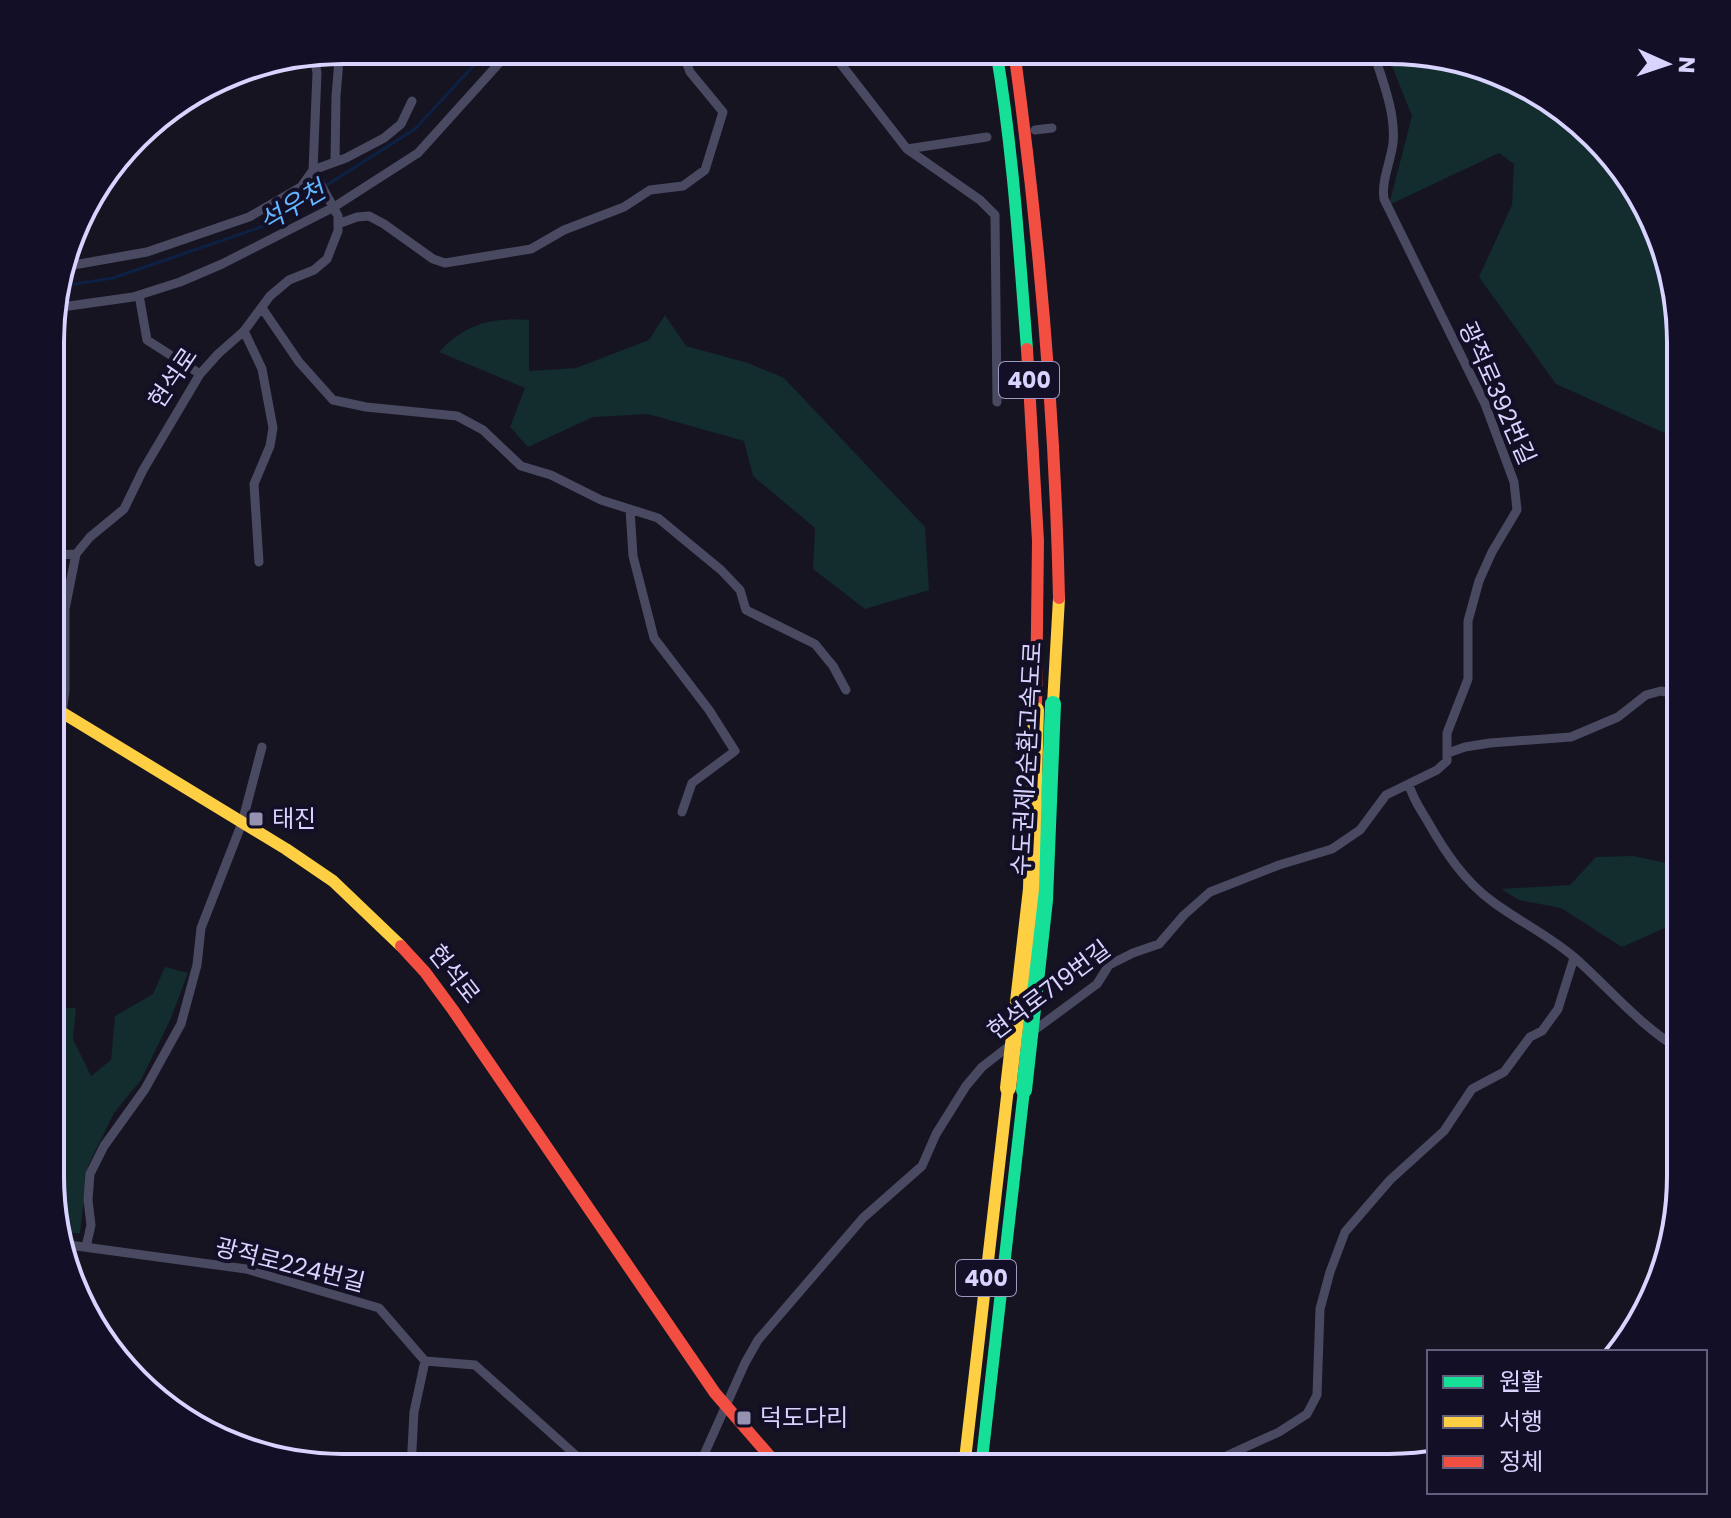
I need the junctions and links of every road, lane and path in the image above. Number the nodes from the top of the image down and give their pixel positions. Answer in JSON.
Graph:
{"nodes":[{"id":1,"x":339,"y":65,"type":"edge"},
{"id":2,"x":497,"y":65,"type":"edge"},
{"id":3,"x":687,"y":65,"type":"edge"},
{"id":4,"x":841,"y":65,"type":"edge"},
{"id":5,"x":999,"y":65,"type":"edge"},
{"id":6,"x":1016,"y":65,"type":"edge"},
{"id":7,"x":1377,"y":65,"type":"edge"},
{"id":8,"x":316,"y":66,"type":"edge"},
{"id":9,"x":412,"y":101,"type":"dead end"},
{"id":10,"x":1052,"y":128,"type":"dead end"},
{"id":11,"x":1035,"y":130,"type":"dead end"},
{"id":12,"x":987,"y":137,"type":"dead end"},
{"id":13,"x":907,"y":149,"type":"junction"},
{"id":14,"x":335,"y":161,"type":"junction"},
{"id":15,"x":315,"y":174,"type":"junction"},
{"id":16,"x":334,"y":207,"type":"junction"},
{"id":17,"x":338,"y":224,"type":"junction"},
{"id":18,"x":76,"y":265,"type":"edge"},
{"id":19,"x":139,"y":295,"type":"junction"},
{"id":20,"x":66,"y":306,"type":"edge"},
{"id":21,"x":262,"y":308,"type":"junction"},
{"id":22,"x":244,"y":331,"type":"junction"},
{"id":23,"x":200,"y":374,"type":"junction"},
{"id":24,"x":997,"y":402,"type":"dead end"},
{"id":25,"x":630,"y":509,"type":"junction"},
{"id":26,"x":76,"y":554,"type":"junction"},
{"id":27,"x":64,"y":555,"type":"edge"},
{"id":28,"x":259,"y":562,"type":"dead end"},
{"id":29,"x":846,"y":690,"type":"dead end"},
{"id":30,"x":1666,"y":692,"type":"edge"},
{"id":31,"x":64,"y":693,"type":"edge"},
{"id":32,"x":64,"y":714,"type":"edge"},
{"id":33,"x":262,"y":747,"type":"dead end"},
{"id":34,"x":1448,"y":753,"type":"junction"},
{"id":35,"x":1409,"y":784,"type":"junction"},
{"id":36,"x":682,"y":812,"type":"dead end"},
{"id":37,"x":242,"y":823,"type":"junction"},
{"id":38,"x":1574,"y":958,"type":"junction"},
{"id":39,"x":1667,"y":1039,"type":"edge"},
{"id":40,"x":1016,"y":1089,"type":"junction"},
{"id":41,"x":989,"y":1243,"type":"junction"},
{"id":42,"x":72,"y":1245,"type":"edge"},
{"id":43,"x":86,"y":1247,"type":"junction"},
{"id":44,"x":995,"y":1360,"type":"junction"},
{"id":45,"x":425,"y":1361,"type":"junction"},
{"id":46,"x":726,"y":1407,"type":"junction"},
{"id":47,"x":957,"y":1453,"type":"edge"},
{"id":48,"x":966,"y":1453,"type":"edge"},
{"id":49,"x":983,"y":1453,"type":"edge"},
{"id":50,"x":990,"y":1453,"type":"edge"},
{"id":51,"x":1232,"y":1453,"type":"edge"},
{"id":52,"x":412,"y":1454,"type":"edge"},
{"id":53,"x":574,"y":1454,"type":"edge"},
{"id":54,"x":705,"y":1454,"type":"edge"},
{"id":55,"x":767,"y":1454,"type":"edge"}],
"edges":[{"from":1,"to":14,"type":"street"},
{"from":2,"to":16,"type":"street"},
{"from":3,"to":17,"type":"street"},
{"from":4,"to":13,"type":"street"},
{"from":5,"to":40,"type":"main road","name":"수도권제2순환고속도로","number":"400","bridge":true},
{"from":6,"to":40,"type":"main road","name":"수도권제2순환고속도로","number":"400","bridge":true},
{"from":7,"to":34,"type":"street","name":"광적로392번길"},
{"from":8,"to":15,"type":"street"},
{"from":9,"to":14,"type":"street"},
{"from":10,"to":11,"type":"street"},
{"from":12,"to":13,"type":"street"},
{"from":13,"to":24,"type":"street"},
{"from":14,"to":15,"type":"street"},
{"from":15,"to":16,"type":"street"},
{"from":15,"to":18,"type":"street"},
{"from":16,"to":17,"type":"street"},
{"from":16,"to":19,"type":"street"},
{"from":17,"to":21,"type":"street","name":"현석로"},
{"from":19,"to":20,"type":"street"},
{"from":19,"to":23,"type":"street"},
{"from":21,"to":22,"type":"street","name":"현석로"},
{"from":21,"to":25,"type":"street"},
{"from":22,"to":23,"type":"street","name":"현석로"},
{"from":22,"to":28,"type":"street"},
{"from":23,"to":26,"type":"street","name":"현석로"},
{"from":25,"to":29,"type":"street"},
{"from":25,"to":36,"type":"street"},
{"from":26,"to":27,"type":"street"},
{"from":26,"to":31,"type":"street"},
{"from":30,"to":34,"type":"street","name":"현석로719번길"},
{"from":32,"to":37,"type":"main road","name":"현석로"},
{"from":33,"to":37,"type":"street"},
{"from":34,"to":35,"type":"street","name":"현석로719번길"},
{"from":35,"to":38,"type":"street"},
{"from":35,"to":46,"type":"street","name":"현석로719번길"},
{"from":37,"to":43,"type":"street"},
{"from":37,"to":46,"type":"main road","name":"현석로"},
{"from":38,"to":39,"type":"street"},
{"from":38,"to":51,"type":"street"},
{"from":40,"to":41,"type":"main road","name":"수도권제2순환고속도로","number":"400"},
{"from":40,"to":44,"type":"main road","name":"수도권제2순환고속도로","number":"400"},
{"from":41,"to":47,"type":"main road"},
{"from":41,"to":48,"type":"main road","name":"수도권제2순환고속도로","number":"400"},
{"from":42,"to":43,"type":"street","name":"광적로224번길"},
{"from":43,"to":45,"type":"street","name":"광적로224번길"},
{"from":44,"to":49,"type":"main road","name":"수도권제2순환고속도로","number":"400"},
{"from":44,"to":50,"type":"main road"},
{"from":45,"to":52,"type":"street"},
{"from":45,"to":53,"type":"street"},
{"from":46,"to":54,"type":"street","name":"현석로719번길"},
{"from":46,"to":55,"type":"main road"}]}
